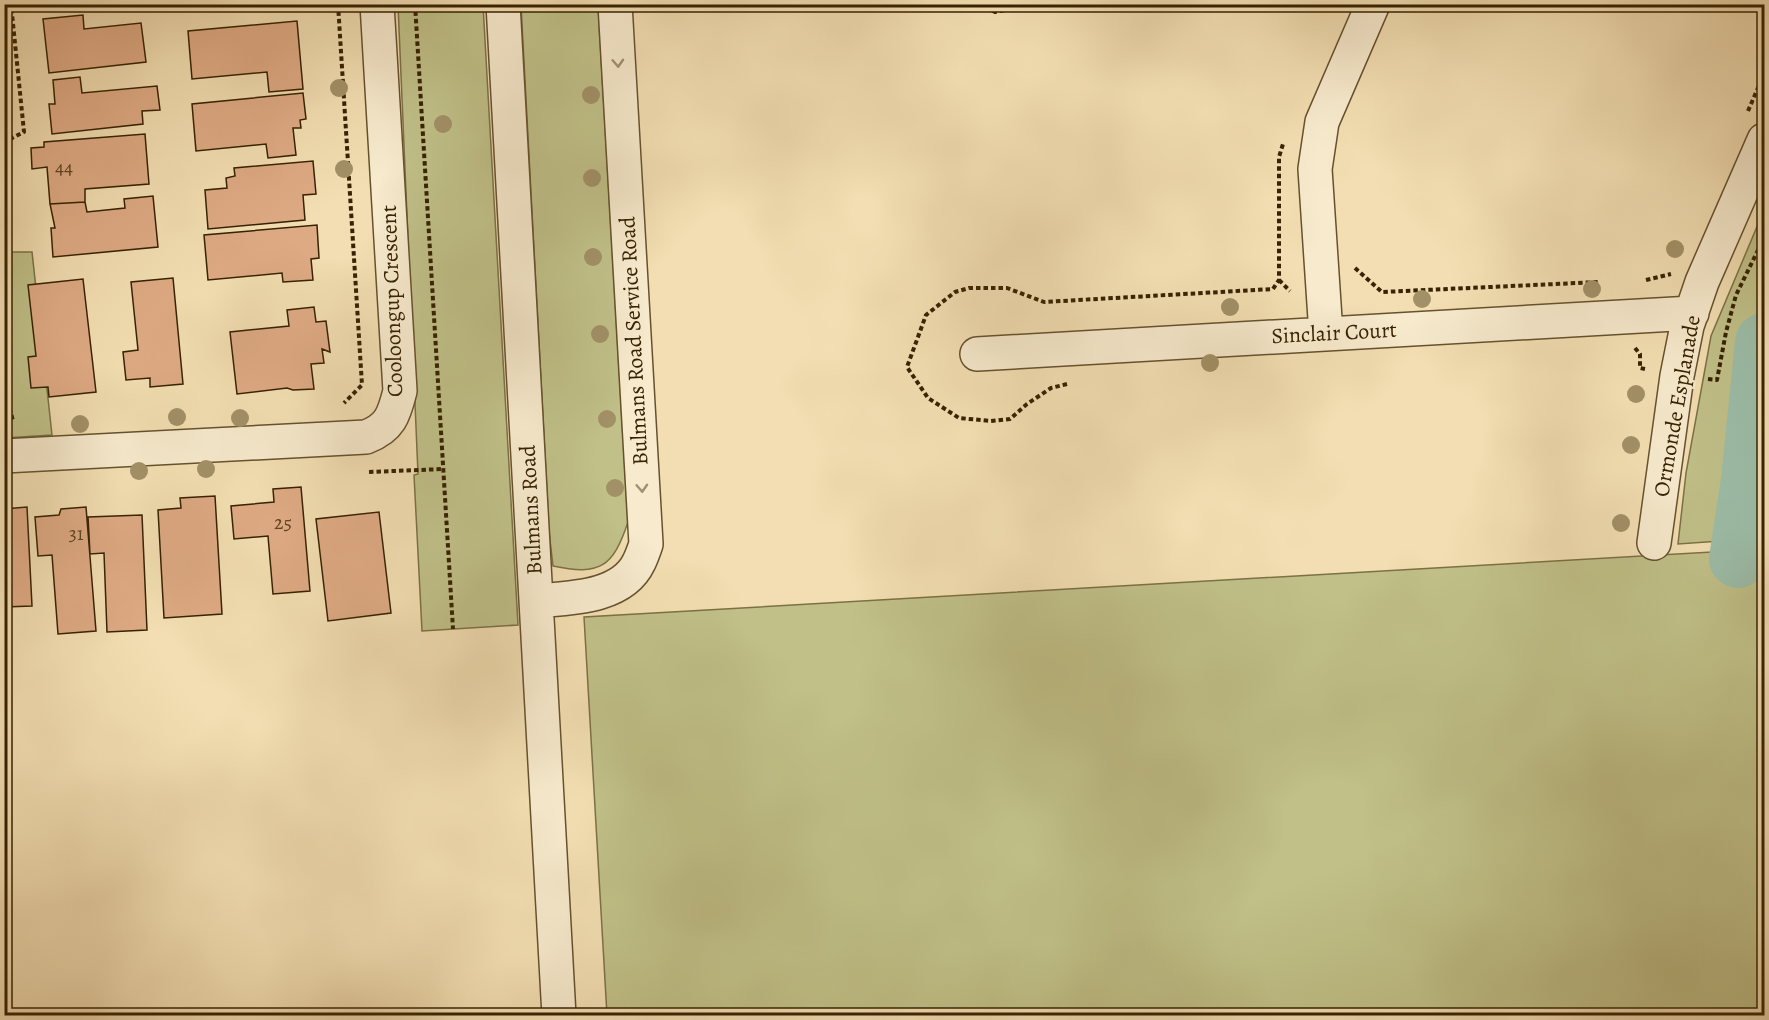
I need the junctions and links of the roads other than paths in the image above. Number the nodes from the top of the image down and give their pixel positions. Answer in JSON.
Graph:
{"nodes":[{"id":1,"x":377,"y":4,"type":"edge"},
{"id":2,"x":503,"y":4,"type":"edge"},
{"id":3,"x":615,"y":4,"type":"edge"},
{"id":4,"x":1373,"y":4,"type":"edge"},
{"id":5,"x":1755,"y":128,"type":"edge"},
{"id":6,"x":1692,"y":313,"type":"junction"},
{"id":7,"x":1326,"y":333,"type":"junction"},
{"id":8,"x":977,"y":354,"type":"dead end"},
{"id":9,"x":4,"y":456,"type":"edge"},
{"id":10,"x":1654,"y":543,"type":"dead end"},
{"id":11,"x":536,"y":601,"type":"junction"},
{"id":12,"x":560,"y":1016,"type":"edge"}],
"edges":[{"from":1,"to":9,"type":"street","name":"Cooloongup Crescent"},
{"from":2,"to":11,"type":"street","name":"Bulmans Road"},
{"from":3,"to":11,"type":"street","name":"Bulmans Road Service Road","one_way":true},
{"from":4,"to":7,"type":"street"},
{"from":5,"to":6,"type":"street","name":"Ormonde Esplanade"},
{"from":6,"to":7,"type":"street","name":"Sinclair Court"},
{"from":6,"to":10,"type":"street","name":"Ormonde Esplanade"},
{"from":7,"to":8,"type":"street","name":"Sinclair Court"},
{"from":11,"to":12,"type":"street","name":"Bulmans Road"}]}
